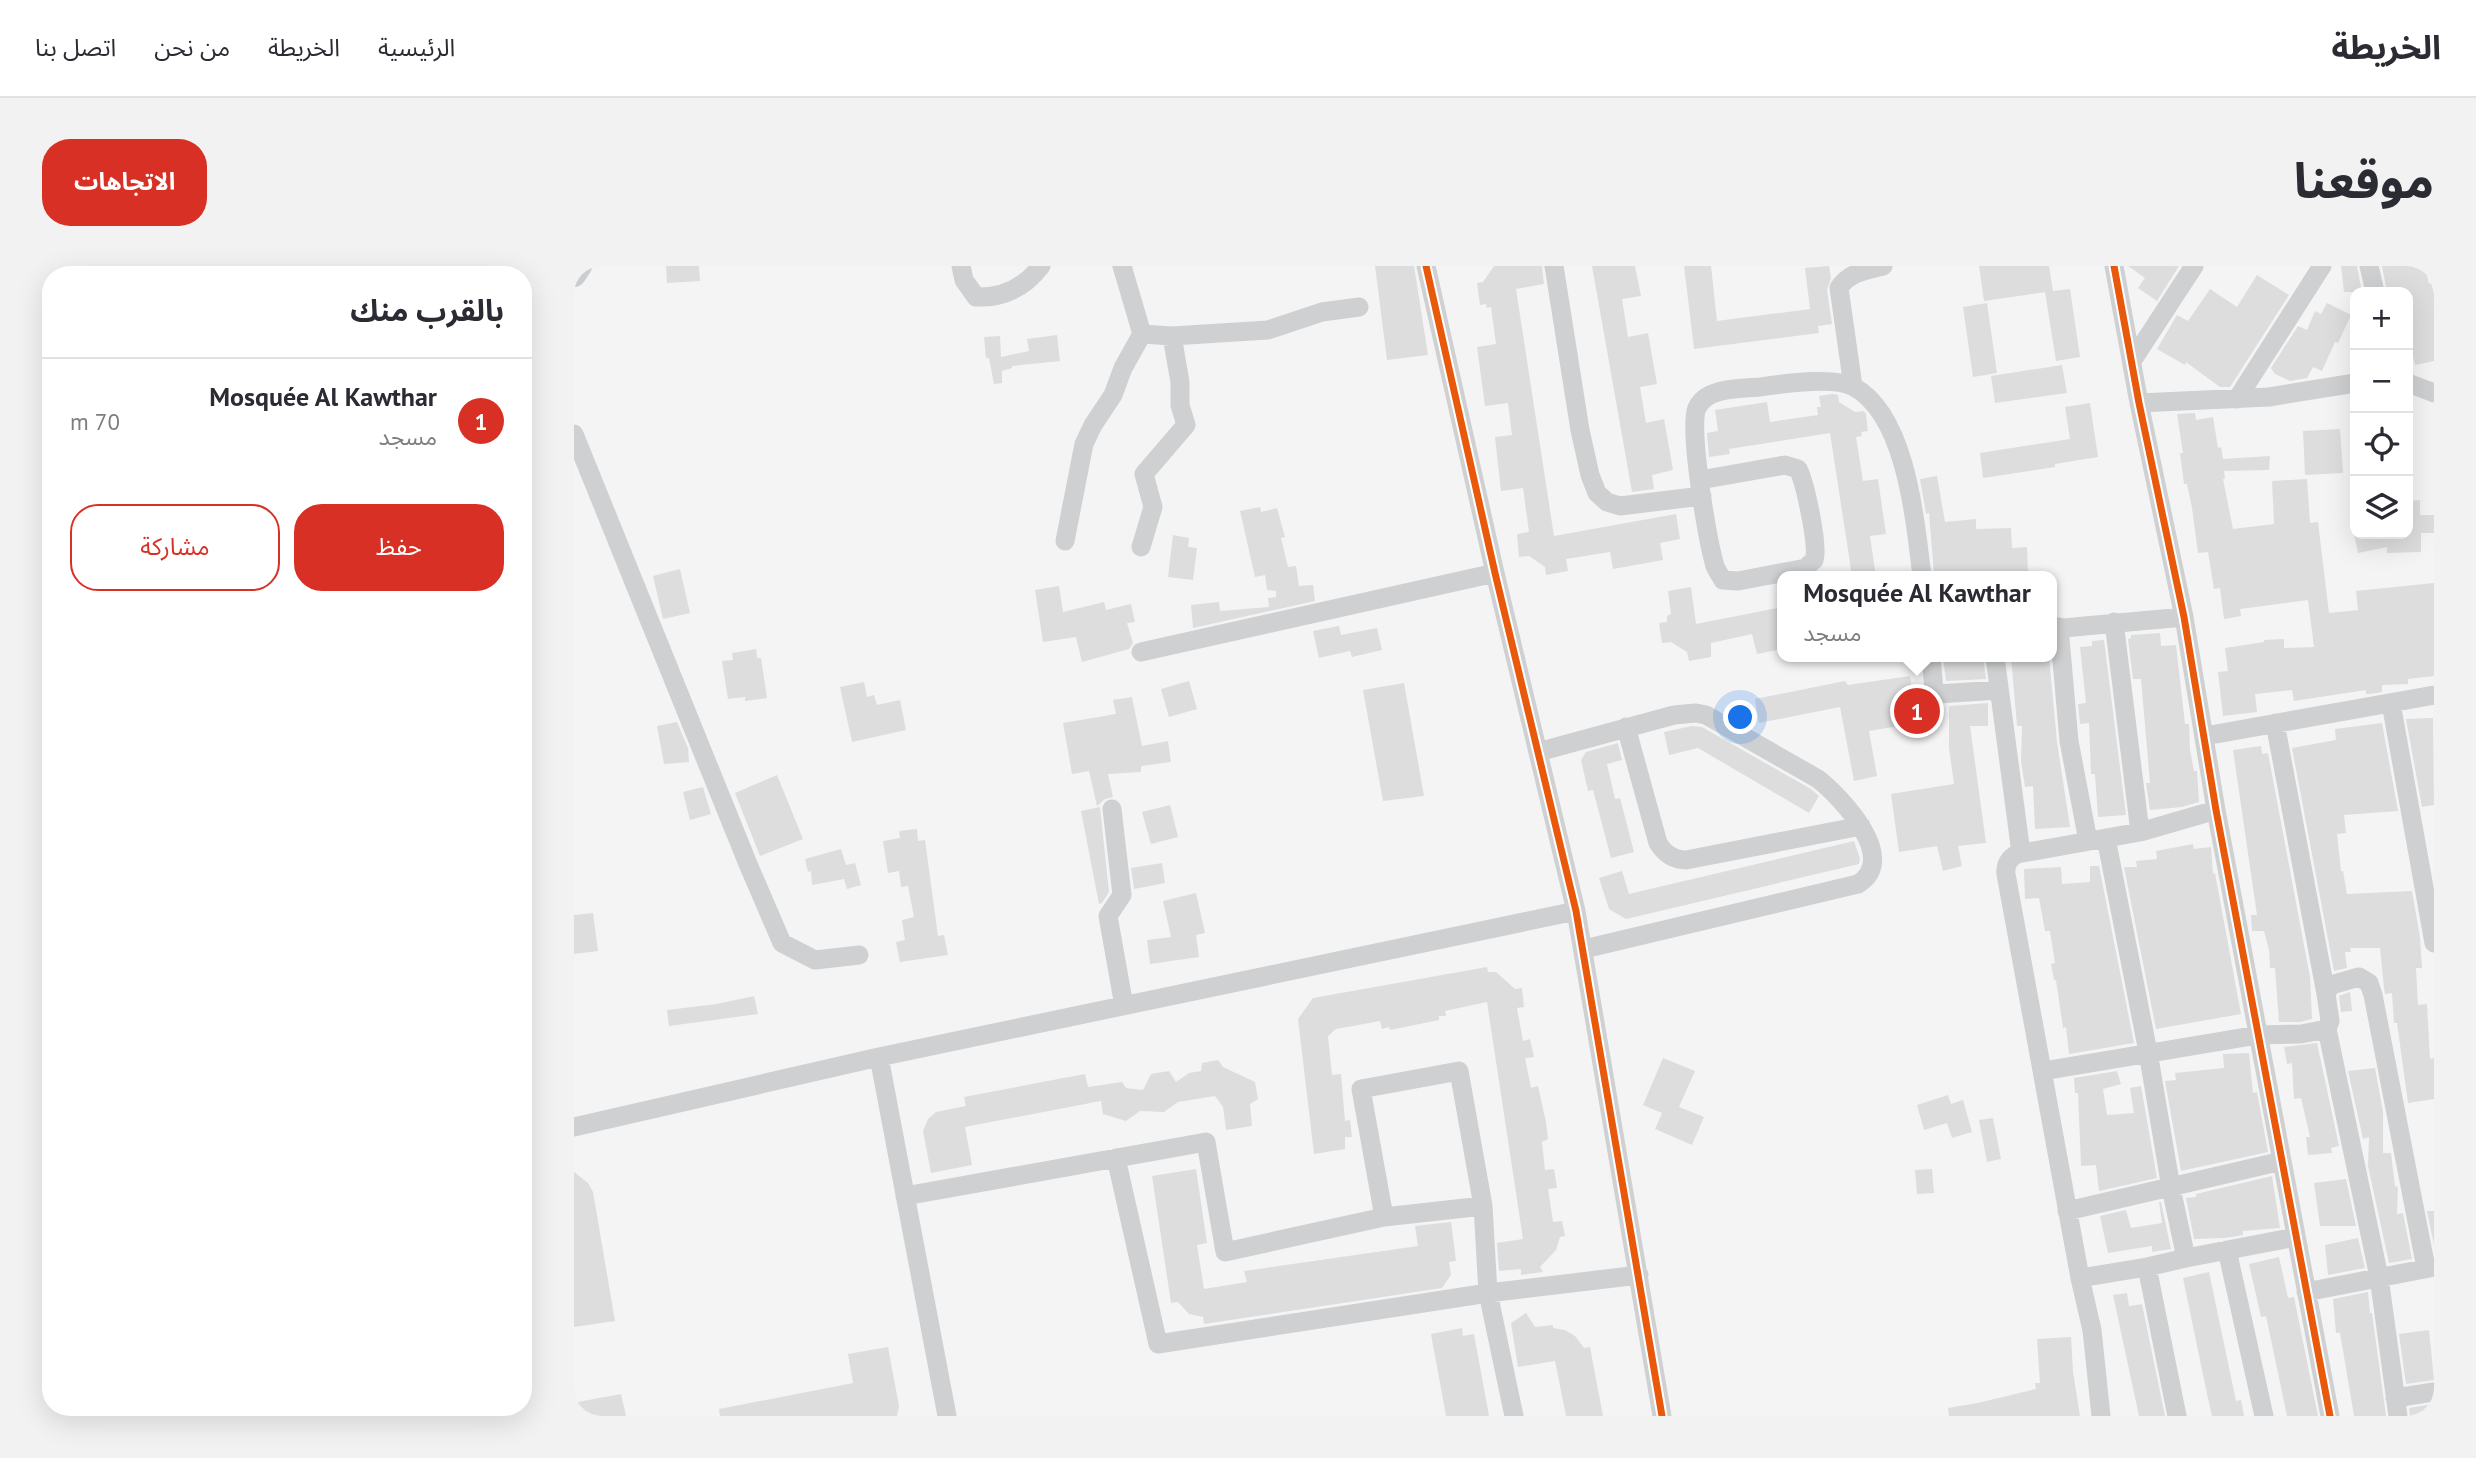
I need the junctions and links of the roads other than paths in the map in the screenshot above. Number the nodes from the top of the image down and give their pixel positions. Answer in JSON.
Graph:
{"nodes":[{"id":1,"x":580,"y":266,"type":"edge"},
{"id":2,"x":961,"y":266,"type":"edge"},
{"id":3,"x":1041,"y":266,"type":"edge"},
{"id":4,"x":1122,"y":266,"type":"edge"},
{"id":5,"x":1426,"y":266,"type":"edge"},
{"id":6,"x":1555,"y":266,"type":"edge"},
{"id":7,"x":1883,"y":266,"type":"edge"},
{"id":8,"x":2114,"y":266,"type":"edge"},
{"id":9,"x":2194,"y":266,"type":"edge"},
{"id":10,"x":2322,"y":266,"type":"edge"},
{"id":11,"x":2369,"y":266,"type":"edge"},
{"id":12,"x":574,"y":275,"type":"edge"},
{"id":13,"x":2374,"y":287,"type":"edge"},
{"id":14,"x":1359,"y":307,"type":"dead end"},
{"id":15,"x":1142,"y":334,"type":"junction"},
{"id":16,"x":1172,"y":336,"type":"junction"},
{"id":17,"x":2132,"y":361,"type":"junction"},
{"id":18,"x":2350,"y":384,"type":"edge"},
{"id":19,"x":2413,"y":385,"type":"edge"},
{"id":20,"x":1853,"y":386,"type":"junction"},
{"id":21,"x":2434,"y":393,"type":"edge"},
{"id":22,"x":2237,"y":399,"type":"junction"},
{"id":23,"x":2139,"y":402,"type":"junction"},
{"id":24,"x":574,"y":434,"type":"edge"},
{"id":25,"x":1701,"y":488,"type":"junction"},
{"id":26,"x":1065,"y":541,"type":"dead end"},
{"id":27,"x":1141,"y":547,"type":"dead end"},
{"id":28,"x":1789,"y":571,"type":"edge"},
{"id":29,"x":1921,"y":571,"type":"edge"},
{"id":30,"x":1495,"y":573,"type":"junction"},
{"id":31,"x":1777,"y":573,"type":"edge"},
{"id":32,"x":2183,"y":617,"type":"junction"},
{"id":33,"x":2115,"y":622,"type":"junction"},
{"id":34,"x":2057,"y":628,"type":"edge"},
{"id":35,"x":2057,"y":644,"type":"edge"},
{"id":36,"x":1141,"y":652,"type":"dead end"},
{"id":37,"x":1931,"y":662,"type":"edge"},
{"id":38,"x":1995,"y":662,"type":"edge"},
{"id":39,"x":1998,"y":691,"type":"junction"},
{"id":40,"x":2434,"y":695,"type":"edge"},
{"id":41,"x":2391,"y":703,"type":"junction"},
{"id":42,"x":2274,"y":723,"type":"junction"},
{"id":43,"x":1626,"y":727,"type":"junction"},
{"id":44,"x":2205,"y":736,"type":"junction"},
{"id":45,"x":1538,"y":752,"type":"junction"},
{"id":46,"x":1112,"y":810,"type":"dead end"},
{"id":47,"x":2216,"y":810,"type":"junction"},
{"id":48,"x":1861,"y":825,"type":"junction"},
{"id":49,"x":2140,"y":832,"type":"junction"},
{"id":50,"x":2097,"y":839,"type":"junction"},
{"id":51,"x":2021,"y":853,"type":"junction"},
{"id":52,"x":1576,"y":911,"type":"junction"},
{"id":53,"x":2434,"y":943,"type":"edge"},
{"id":54,"x":1584,"y":949,"type":"junction"},
{"id":55,"x":859,"y":955,"type":"dead end"},
{"id":56,"x":2326,"y":993,"type":"junction"},
{"id":57,"x":1124,"y":1006,"type":"junction"},
{"id":58,"x":2327,"y":1029,"type":"junction"},
{"id":59,"x":2258,"y":1034,"type":"junction"},
{"id":60,"x":2148,"y":1052,"type":"junction"},
{"id":61,"x":879,"y":1057,"type":"junction"},
{"id":62,"x":2043,"y":1071,"type":"junction"},
{"id":63,"x":574,"y":1127,"type":"edge"},
{"id":64,"x":1116,"y":1158,"type":"junction"},
{"id":65,"x":2282,"y":1161,"type":"junction"},
{"id":66,"x":2171,"y":1188,"type":"junction"},
{"id":67,"x":905,"y":1196,"type":"junction"},
{"id":68,"x":1483,"y":1206,"type":"junction"},
{"id":69,"x":2067,"y":1211,"type":"junction"},
{"id":70,"x":1384,"y":1217,"type":"junction"},
{"id":71,"x":2296,"y":1237,"type":"junction"},
{"id":72,"x":2227,"y":1250,"type":"junction"},
{"id":73,"x":2186,"y":1258,"type":"junction"},
{"id":74,"x":2147,"y":1267,"type":"junction"},
{"id":75,"x":2430,"y":1267,"type":"edge"},
{"id":76,"x":1639,"y":1275,"type":"junction"},
{"id":77,"x":2080,"y":1278,"type":"junction"},
{"id":78,"x":2379,"y":1278,"type":"junction"},
{"id":79,"x":2306,"y":1292,"type":"junction"},
{"id":80,"x":1488,"y":1293,"type":"junction"},
{"id":81,"x":2434,"y":1392,"type":"edge"},
{"id":82,"x":2397,"y":1407,"type":"edge"},
{"id":83,"x":947,"y":1416,"type":"edge"},
{"id":84,"x":1514,"y":1416,"type":"edge"},
{"id":85,"x":1662,"y":1416,"type":"edge"},
{"id":86,"x":2101,"y":1416,"type":"edge"},
{"id":87,"x":2177,"y":1416,"type":"edge"},
{"id":88,"x":2264,"y":1416,"type":"edge"},
{"id":89,"x":2330,"y":1416,"type":"edge"}],
"edges":[{"from":1,"to":12,"type":"main road"},
{"from":2,"to":3,"type":"street"},
{"from":4,"to":15,"type":"street"},
{"from":5,"to":30,"type":"street"},
{"from":6,"to":25,"type":"street"},
{"from":7,"to":20,"type":"street"},
{"from":8,"to":17,"type":"street"},
{"from":9,"to":17,"type":"street"},
{"from":10,"to":22,"type":"street"},
{"from":11,"to":13,"type":"street"},
{"from":14,"to":16,"type":"street"},
{"from":15,"to":16,"type":"street"},
{"from":15,"to":26,"type":"street"},
{"from":16,"to":27,"type":"street"},
{"from":17,"to":23,"type":"street"},
{"from":18,"to":22,"type":"street"},
{"from":19,"to":21,"type":"street"},
{"from":20,"to":25,"type":"street"},
{"from":20,"to":29,"type":"street"},
{"from":22,"to":23,"type":"street"},
{"from":23,"to":32,"type":"street"},
{"from":24,"to":55,"type":"street"},
{"from":25,"to":28,"type":"street"},
{"from":25,"to":31,"type":"street"},
{"from":30,"to":36,"type":"street"},
{"from":30,"to":45,"type":"street"},
{"from":32,"to":33,"type":"street"},
{"from":32,"to":44,"type":"street"},
{"from":33,"to":34,"type":"street"},
{"from":33,"to":49,"type":"street"},
{"from":35,"to":50,"type":"street"},
{"from":37,"to":39,"type":"street"},
{"from":38,"to":39,"type":"street"},
{"from":39,"to":51,"type":"street"},
{"from":40,"to":41,"type":"street"},
{"from":41,"to":42,"type":"street"},
{"from":41,"to":53,"type":"street"},
{"from":42,"to":44,"type":"street"},
{"from":42,"to":56,"type":"street"},
{"from":43,"to":45,"type":"street"},
{"from":43,"to":48,"type":"street"},
{"from":43,"to":48,"type":"street"},
{"from":44,"to":47,"type":"street"},
{"from":45,"to":52,"type":"street"},
{"from":46,"to":57,"type":"street"},
{"from":47,"to":49,"type":"street"},
{"from":47,"to":59,"type":"street"},
{"from":48,"to":54,"type":"street"},
{"from":49,"to":50,"type":"street"},
{"from":50,"to":51,"type":"street"},
{"from":50,"to":60,"type":"street"},
{"from":51,"to":62,"type":"street"},
{"from":52,"to":54,"type":"street"},
{"from":52,"to":57,"type":"street"},
{"from":54,"to":76,"type":"street"},
{"from":56,"to":58,"type":"street"},
{"from":56,"to":75,"type":"street"},
{"from":57,"to":61,"type":"street"},
{"from":58,"to":59,"type":"street"},
{"from":58,"to":78,"type":"street"},
{"from":59,"to":60,"type":"street"},
{"from":59,"to":65,"type":"street"},
{"from":60,"to":62,"type":"street"},
{"from":60,"to":66,"type":"street"},
{"from":61,"to":63,"type":"street"},
{"from":61,"to":67,"type":"street"},
{"from":62,"to":69,"type":"street"},
{"from":64,"to":67,"type":"street"},
{"from":64,"to":70,"type":"street"},
{"from":64,"to":80,"type":"street"},
{"from":65,"to":66,"type":"street"},
{"from":65,"to":71,"type":"street"},
{"from":66,"to":69,"type":"street"},
{"from":66,"to":73,"type":"street"},
{"from":67,"to":83,"type":"street"},
{"from":68,"to":70,"type":"street"},
{"from":68,"to":70,"type":"street"},
{"from":68,"to":80,"type":"street"},
{"from":69,"to":77,"type":"street"},
{"from":71,"to":72,"type":"street"},
{"from":71,"to":79,"type":"street"},
{"from":72,"to":73,"type":"street"},
{"from":72,"to":88,"type":"street"},
{"from":73,"to":74,"type":"street"},
{"from":74,"to":77,"type":"street"},
{"from":74,"to":87,"type":"street"},
{"from":75,"to":78,"type":"street"},
{"from":76,"to":80,"type":"street"},
{"from":76,"to":85,"type":"street"},
{"from":77,"to":86,"type":"street"},
{"from":78,"to":79,"type":"street"},
{"from":78,"to":82,"type":"street"},
{"from":79,"to":89,"type":"street"},
{"from":80,"to":84,"type":"street"},
{"from":81,"to":82,"type":"street"}]}
